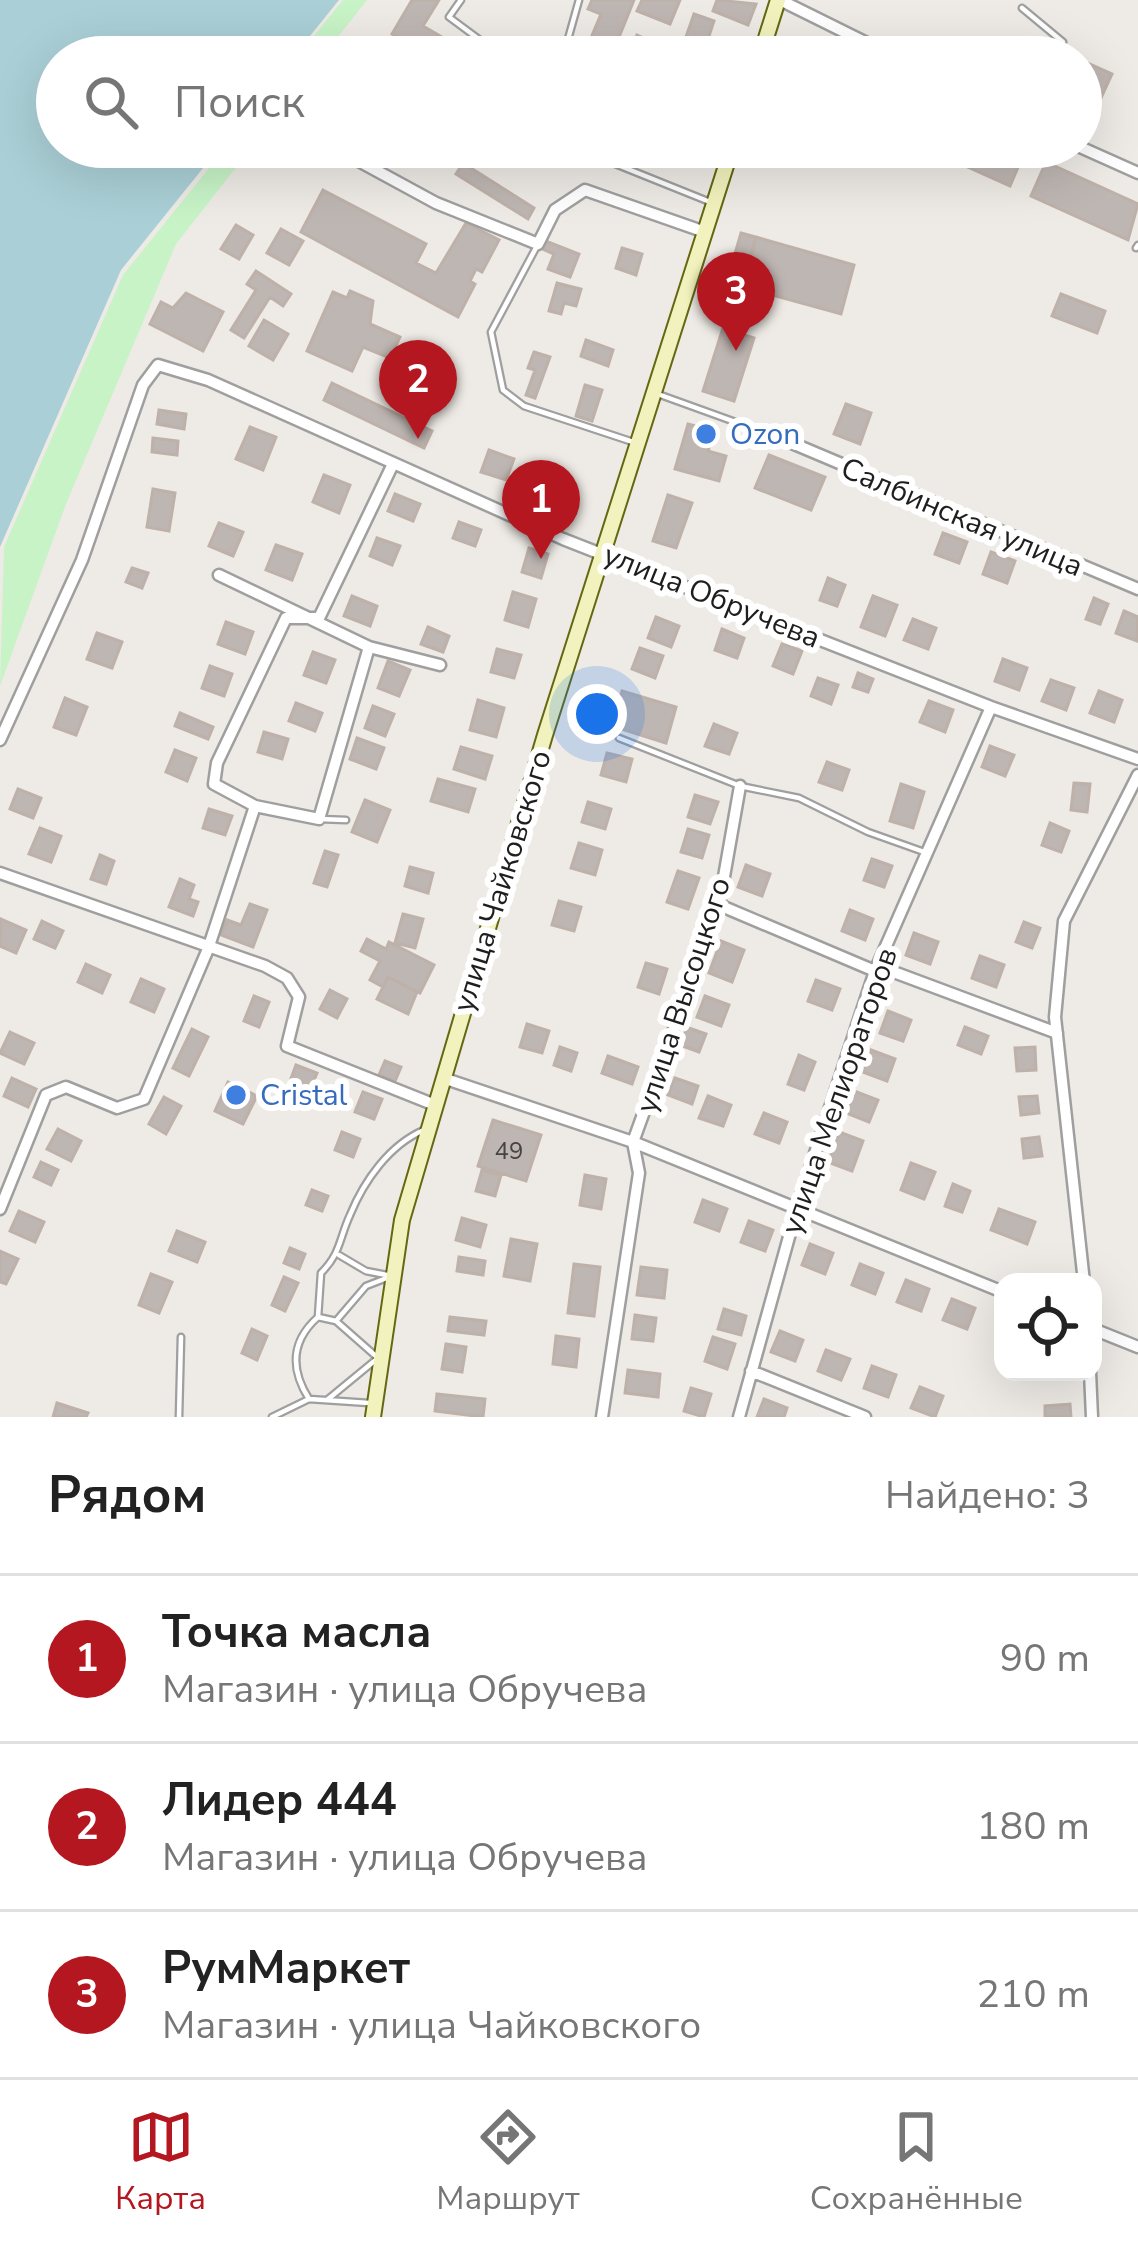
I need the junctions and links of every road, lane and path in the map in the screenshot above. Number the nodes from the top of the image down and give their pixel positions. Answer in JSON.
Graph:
{"nodes":[{"id":1,"x":461,"y":0,"type":"edge"},
{"id":2,"x":578,"y":0,"type":"edge"},
{"id":3,"x":779,"y":0,"type":"edge"},
{"id":4,"x":1022,"y":8,"type":"dead end"},
{"id":5,"x":475,"y":36,"type":"edge"},
{"id":6,"x":569,"y":36,"type":"edge"},
{"id":7,"x":767,"y":36,"type":"edge"},
{"id":8,"x":852,"y":36,"type":"edge"},
{"id":9,"x":1057,"y":36,"type":"edge"},
{"id":10,"x":1102,"y":156,"type":"edge"},
{"id":11,"x":372,"y":168,"type":"edge"},
{"id":12,"x":626,"y":168,"type":"edge"},
{"id":13,"x":725,"y":168,"type":"edge"},
{"id":14,"x":1138,"y":172,"type":"edge"},
{"id":15,"x":714,"y":203,"type":"junction"},
{"id":16,"x":705,"y":232,"type":"junction"},
{"id":17,"x":538,"y":244,"type":"junction"},
{"id":18,"x":655,"y":393,"type":"junction"},
{"id":19,"x":788,"y":441,"type":"joint"},
{"id":20,"x":639,"y":443,"type":"junction"},
{"id":21,"x":392,"y":466,"type":"junction"},
{"id":22,"x":605,"y":552,"type":"junction"},
{"id":23,"x":219,"y":575,"type":"dead end"},
{"id":24,"x":1138,"y":590,"type":"edge"},
{"id":25,"x":319,"y":618,"type":"junction"},
{"id":26,"x":368,"y":647,"type":"junction"},
{"id":27,"x":440,"y":665,"type":"dead end"},
{"id":28,"x":991,"y":707,"type":"junction"},
{"id":29,"x":619,"y":738,"type":"dead end"},
{"id":30,"x":0,"y":740,"type":"edge"},
{"id":31,"x":1138,"y":759,"type":"edge"},
{"id":32,"x":1138,"y":776,"type":"edge"},
{"id":33,"x":740,"y":786,"type":"junction"},
{"id":34,"x":255,"y":806,"type":"junction"},
{"id":35,"x":319,"y":819,"type":"junction"},
{"id":36,"x":346,"y":820,"type":"dead end"},
{"id":37,"x":929,"y":854,"type":"junction"},
{"id":38,"x":0,"y":872,"type":"edge"},
{"id":39,"x":719,"y":905,"type":"junction"},
{"id":40,"x":208,"y":950,"type":"junction"},
{"id":41,"x":874,"y":971,"type":"junction"},
{"id":42,"x":1057,"y":1034,"type":"junction"},
{"id":43,"x":443,"y":1078,"type":"junction"},
{"id":44,"x":435,"y":1105,"type":"junction"},
{"id":45,"x":429,"y":1127,"type":"junction"},
{"id":46,"x":633,"y":1142,"type":"junction"},
{"id":47,"x":797,"y":1208,"type":"junction"},
{"id":48,"x":0,"y":1209,"type":"edge"},
{"id":49,"x":339,"y":1255,"type":"junction"},
{"id":50,"x":1083,"y":1273,"type":"edge"},
{"id":51,"x":392,"y":1276,"type":"junction"},
{"id":52,"x":994,"y":1288,"type":"edge"},
{"id":53,"x":318,"y":1317,"type":"junction"},
{"id":54,"x":336,"y":1321,"type":"junction"},
{"id":55,"x":1102,"y":1333,"type":"edge"},
{"id":56,"x":181,"y":1337,"type":"dead end"},
{"id":57,"x":1138,"y":1347,"type":"edge"},
{"id":58,"x":378,"y":1358,"type":"junction"},
{"id":59,"x":751,"y":1372,"type":"junction"},
{"id":60,"x":1090,"y":1381,"type":"edge"},
{"id":61,"x":309,"y":1399,"type":"junction"},
{"id":62,"x":328,"y":1400,"type":"junction"},
{"id":63,"x":374,"y":1410,"type":"edge"},
{"id":64,"x":179,"y":1417,"type":"edge"},
{"id":65,"x":272,"y":1417,"type":"edge"},
{"id":66,"x":602,"y":1417,"type":"edge"},
{"id":67,"x":739,"y":1417,"type":"edge"},
{"id":68,"x":865,"y":1417,"type":"edge"},
{"id":69,"x":1092,"y":1417,"type":"edge"}],
"edges":[{"from":1,"to":5,"type":"lane"},
{"from":2,"to":6,"type":"lane"},
{"from":3,"to":7,"type":"main road"},
{"from":3,"to":8,"type":"street"},
{"from":4,"to":9,"type":"lane"},
{"from":10,"to":14,"type":"street"},
{"from":11,"to":17,"type":"street"},
{"from":12,"to":15,"type":"lane"},
{"from":13,"to":15,"type":"main road","name":"улица Чайковского"},
{"from":15,"to":16,"type":"main road","name":"улица Чайковского"},
{"from":16,"to":17,"type":"street"},
{"from":16,"to":18,"type":"main road","name":"улица Чайковского"},
{"from":17,"to":20,"type":"lane"},
{"from":18,"to":19,"type":"lane"},
{"from":18,"to":20,"type":"main road","name":"улица Чайковского"},
{"from":19,"to":24,"type":"street","name":"Салбинская улица"},
{"from":20,"to":22,"type":"main road","name":"улица Чайковского"},
{"from":21,"to":22,"type":"street","name":"улица Обручева"},
{"from":21,"to":25,"type":"street"},
{"from":21,"to":30,"type":"street","name":"улица Обручева"},
{"from":22,"to":28,"type":"street","name":"улица Обручева"},
{"from":22,"to":43,"type":"main road","name":"улица Чайковского"},
{"from":23,"to":25,"type":"street"},
{"from":25,"to":26,"type":"street"},
{"from":25,"to":34,"type":"street"},
{"from":26,"to":27,"type":"street"},
{"from":26,"to":35,"type":"street"},
{"from":28,"to":31,"type":"street","name":"улица Обручева"},
{"from":28,"to":37,"type":"street","name":"улица Мелиораторов"},
{"from":29,"to":33,"type":"lane"},
{"from":32,"to":42,"type":"street"},
{"from":33,"to":37,"type":"lane"},
{"from":33,"to":39,"type":"street","name":"улица Высоцкого"},
{"from":34,"to":35,"type":"street"},
{"from":34,"to":40,"type":"street"},
{"from":35,"to":36,"type":"lane"},
{"from":37,"to":41,"type":"street","name":"улица Мелиораторов"},
{"from":38,"to":40,"type":"street"},
{"from":39,"to":41,"type":"street"},
{"from":39,"to":46,"type":"street","name":"улица Высоцкого"},
{"from":40,"to":44,"type":"street"},
{"from":40,"to":48,"type":"street"},
{"from":41,"to":42,"type":"street"},
{"from":41,"to":47,"type":"street","name":"улица Мелиораторов"},
{"from":42,"to":50,"type":"street"},
{"from":43,"to":44,"type":"main road","name":"улица Чайковского"},
{"from":43,"to":46,"type":"street"},
{"from":44,"to":45,"type":"main road","name":"улица Чайковского"},
{"from":45,"to":49,"type":"lane"},
{"from":45,"to":51,"type":"main road","name":"улица Чайковского"},
{"from":46,"to":47,"type":"street"},
{"from":46,"to":66,"type":"street","name":"улица Высоцкого"},
{"from":47,"to":52,"type":"street"},
{"from":47,"to":59,"type":"street","name":"улица Мелиораторов"},
{"from":49,"to":51,"type":"lane"},
{"from":49,"to":53,"type":"lane"},
{"from":51,"to":54,"type":"lane"},
{"from":51,"to":58,"type":"main road","name":"улица Чайковского"},
{"from":53,"to":54,"type":"lane"},
{"from":53,"to":61,"type":"lane"},
{"from":54,"to":58,"type":"lane"},
{"from":55,"to":57,"type":"street"},
{"from":56,"to":64,"type":"lane"},
{"from":58,"to":62,"type":"lane"},
{"from":58,"to":63,"type":"main road","name":"улица Чайковского"},
{"from":59,"to":67,"type":"street","name":"улица Мелиораторов"},
{"from":59,"to":68,"type":"street"},
{"from":60,"to":69,"type":"street"},
{"from":61,"to":62,"type":"lane"},
{"from":61,"to":65,"type":"lane"},
{"from":62,"to":63,"type":"lane"}]}
